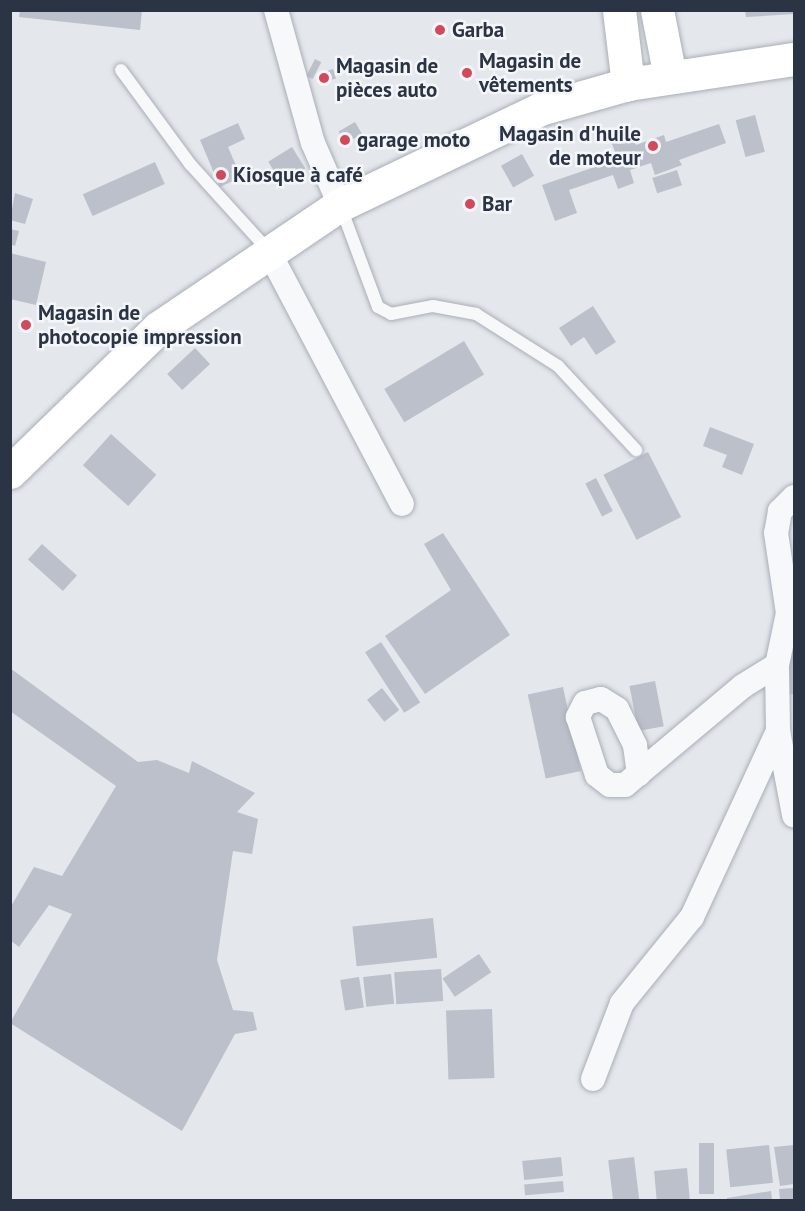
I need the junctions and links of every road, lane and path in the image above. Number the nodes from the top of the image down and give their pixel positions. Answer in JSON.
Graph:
{"nodes":[{"id":1,"x":276,"y":10,"type":"edge"},
{"id":2,"x":619,"y":10,"type":"edge"},
{"id":3,"x":657,"y":10,"type":"edge"},
{"id":4,"x":795,"y":59,"type":"edge"},
{"id":5,"x":122,"y":69,"type":"dead end"},
{"id":6,"x":670,"y":77,"type":"junction"},
{"id":7,"x":628,"y":84,"type":"junction"},
{"id":8,"x":340,"y":205,"type":"junction"},
{"id":9,"x":268,"y":250,"type":"junction"},
{"id":10,"x":636,"y":450,"type":"dead end"},
{"id":11,"x":10,"y":472,"type":"edge"},
{"id":12,"x":795,"y":496,"type":"edge"},
{"id":13,"x":402,"y":504,"type":"dead end"},
{"id":14,"x":791,"y":613,"type":"edge"},
{"id":15,"x":777,"y":664,"type":"junction"},
{"id":16,"x":778,"y":731,"type":"junction"},
{"id":17,"x":639,"y":774,"type":"dead end"},
{"id":18,"x":795,"y":815,"type":"edge"},
{"id":19,"x":593,"y":1079,"type":"dead end"}],
"edges":[{"from":1,"to":8,"type":"street"},
{"from":2,"to":7,"type":"main road"},
{"from":3,"to":6,"type":"main road"},
{"from":4,"to":6,"type":"main road"},
{"from":5,"to":9,"type":"lane"},
{"from":6,"to":7,"type":"main road"},
{"from":7,"to":8,"type":"main road"},
{"from":8,"to":9,"type":"main road"},
{"from":8,"to":10,"type":"lane"},
{"from":9,"to":11,"type":"main road"},
{"from":9,"to":13,"type":"street"},
{"from":12,"to":14,"type":"street"},
{"from":14,"to":15,"type":"street"},
{"from":15,"to":16,"type":"street"},
{"from":15,"to":17,"type":"street"},
{"from":16,"to":18,"type":"street"},
{"from":16,"to":19,"type":"street"}]}
